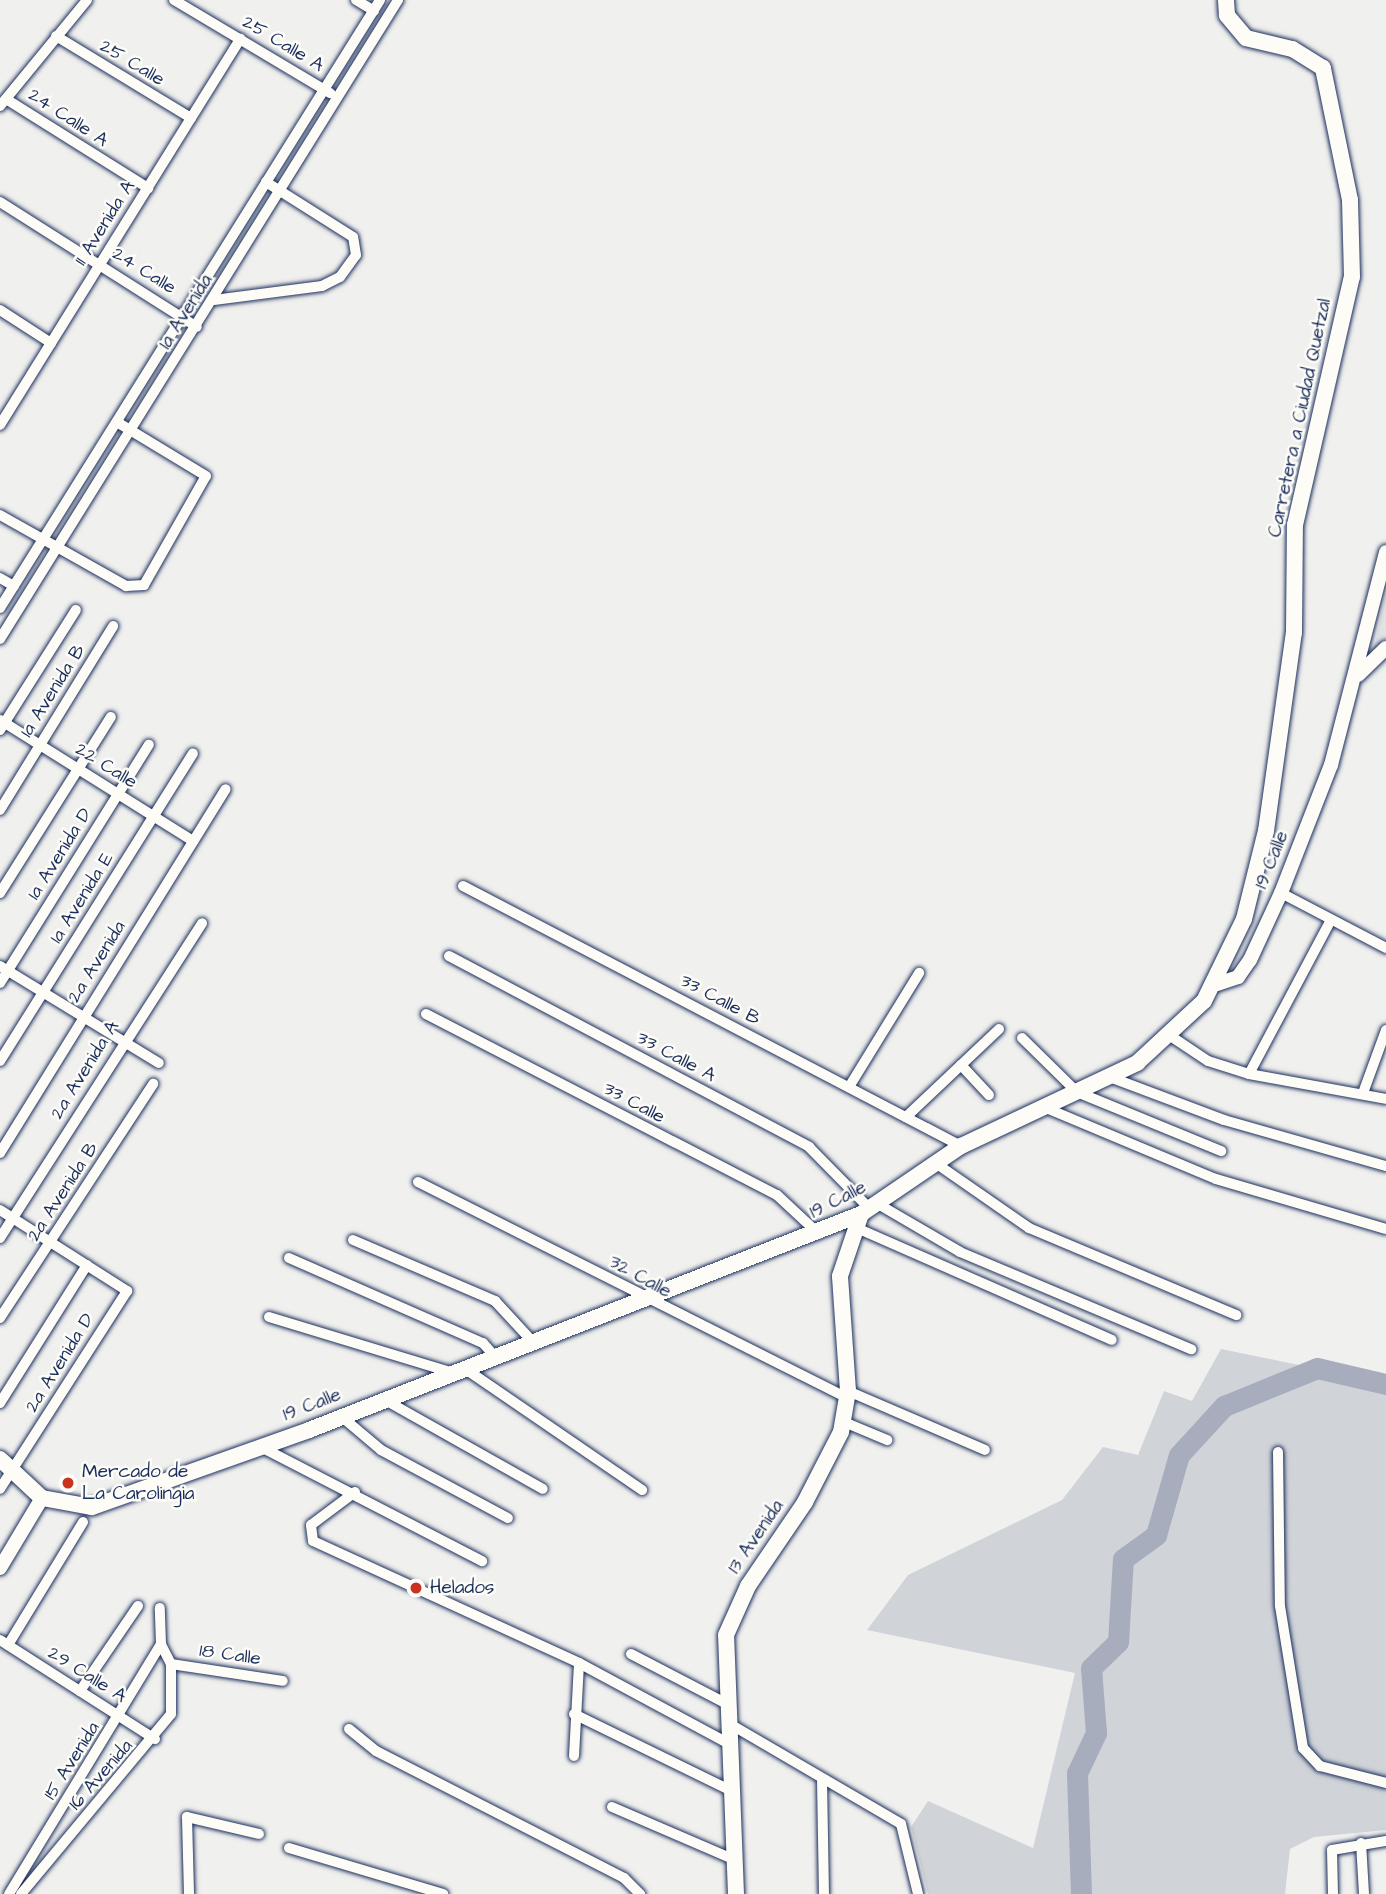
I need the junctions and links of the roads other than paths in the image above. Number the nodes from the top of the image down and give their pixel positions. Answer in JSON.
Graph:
{"nodes":[{"id":1,"x":87,"y":0,"type":"edge"},
{"id":2,"x":174,"y":0,"type":"edge"},
{"id":3,"x":356,"y":0,"type":"edge"},
{"id":4,"x":380,"y":0,"type":"edge"},
{"id":5,"x":398,"y":0,"type":"edge"},
{"id":6,"x":1226,"y":0,"type":"edge"},
{"id":7,"x":374,"y":11,"type":"junction"},
{"id":8,"x":56,"y":36,"type":"junction"},
{"id":9,"x":240,"y":39,"type":"junction"},
{"id":10,"x":325,"y":89,"type":"junction"},
{"id":11,"x":338,"y":98,"type":"junction"},
{"id":12,"x":3,"y":102,"type":"edge"},
{"id":13,"x":191,"y":118,"type":"junction"},
{"id":14,"x":266,"y":182,"type":"junction"},
{"id":15,"x":148,"y":188,"type":"junction"},
{"id":16,"x":281,"y":192,"type":"junction"},
{"id":17,"x":0,"y":202,"type":"edge"},
{"id":18,"x":100,"y":264,"type":"junction"},
{"id":19,"x":214,"y":300,"type":"junction"},
{"id":20,"x":0,"y":310,"type":"edge"},
{"id":21,"x":183,"y":316,"type":"junction"},
{"id":22,"x":197,"y":327,"type":"junction"},
{"id":23,"x":51,"y":343,"type":"junction"},
{"id":24,"x":4,"y":410,"type":"edge"},
{"id":25,"x":117,"y":422,"type":"junction"},
{"id":26,"x":0,"y":425,"type":"edge"},
{"id":27,"x":134,"y":432,"type":"junction"},
{"id":28,"x":0,"y":515,"type":"edge"},
{"id":29,"x":43,"y":540,"type":"junction"},
{"id":30,"x":59,"y":548,"type":"junction"},
{"id":31,"x":1386,"y":552,"type":"edge"},
{"id":32,"x":0,"y":578,"type":"edge"},
{"id":33,"x":13,"y":586,"type":"junction"},
{"id":34,"x":0,"y":608,"type":"edge"},
{"id":35,"x":76,"y":610,"type":"dead end"},
{"id":36,"x":113,"y":626,"type":"dead end"},
{"id":37,"x":0,"y":639,"type":"edge"},
{"id":38,"x":1386,"y":649,"type":"edge"},
{"id":39,"x":1357,"y":676,"type":"junction"},
{"id":40,"x":111,"y":717,"type":"dead end"},
{"id":41,"x":2,"y":724,"type":"edge"},
{"id":42,"x":40,"y":745,"type":"junction"},
{"id":43,"x":149,"y":745,"type":"dead end"},
{"id":44,"x":194,"y":753,"type":"dead end"},
{"id":45,"x":78,"y":769,"type":"junction"},
{"id":46,"x":226,"y":789,"type":"dead end"},
{"id":47,"x":118,"y":794,"type":"junction"},
{"id":48,"x":0,"y":810,"type":"edge"},
{"id":49,"x":153,"y":816,"type":"junction"},
{"id":50,"x":193,"y":841,"type":"junction"},
{"id":51,"x":463,"y":886,"type":"dead end"},
{"id":52,"x":0,"y":893,"type":"edge"},
{"id":53,"x":1281,"y":893,"type":"junction"},
{"id":54,"x":1331,"y":920,"type":"junction"},
{"id":55,"x":202,"y":923,"type":"dead end"},
{"id":56,"x":1386,"y":948,"type":"edge"},
{"id":57,"x":449,"y":956,"type":"dead end"},
{"id":58,"x":4,"y":968,"type":"edge"},
{"id":59,"x":919,"y":973,"type":"dead end"},
{"id":60,"x":0,"y":982,"type":"edge"},
{"id":61,"x":1217,"y":984,"type":"junction"},
{"id":62,"x":44,"y":992,"type":"junction"},
{"id":63,"x":426,"y":1013,"type":"dead end"},
{"id":64,"x":83,"y":1017,"type":"junction"},
{"id":65,"x":999,"y":1029,"type":"dead end"},
{"id":66,"x":1386,"y":1030,"type":"edge"},
{"id":67,"x":1172,"y":1037,"type":"junction"},
{"id":68,"x":1022,"y":1038,"type":"dead end"},
{"id":69,"x":124,"y":1041,"type":"junction"},
{"id":70,"x":0,"y":1061,"type":"edge"},
{"id":71,"x":159,"y":1063,"type":"dead end"},
{"id":72,"x":961,"y":1065,"type":"junction"},
{"id":73,"x":1249,"y":1074,"type":"junction"},
{"id":74,"x":1107,"y":1076,"type":"junction"},
{"id":75,"x":153,"y":1084,"type":"dead end"},
{"id":76,"x":849,"y":1087,"type":"junction"},
{"id":77,"x":1077,"y":1092,"type":"junction"},
{"id":78,"x":1363,"y":1093,"type":"junction"},
{"id":79,"x":989,"y":1096,"type":"dead end"},
{"id":80,"x":1386,"y":1099,"type":"edge"},
{"id":81,"x":1046,"y":1108,"type":"junction"},
{"id":82,"x":906,"y":1117,"type":"junction"},
{"id":83,"x":961,"y":1146,"type":"junction"},
{"id":84,"x":1220,"y":1151,"type":"dead end"},
{"id":85,"x":0,"y":1153,"type":"edge"},
{"id":86,"x":934,"y":1162,"type":"junction"},
{"id":87,"x":1386,"y":1166,"type":"edge"},
{"id":88,"x":418,"y":1182,"type":"dead end"},
{"id":89,"x":0,"y":1210,"type":"edge"},
{"id":90,"x":867,"y":1214,"type":"junction"},
{"id":91,"x":13,"y":1218,"type":"junction"},
{"id":92,"x":1386,"y":1229,"type":"edge"},
{"id":93,"x":819,"y":1234,"type":"junction"},
{"id":94,"x":0,"y":1238,"type":"edge"},
{"id":95,"x":353,"y":1240,"type":"dead end"},
{"id":96,"x":51,"y":1242,"type":"junction"},
{"id":97,"x":289,"y":1258,"type":"dead end"},
{"id":98,"x":88,"y":1265,"type":"junction"},
{"id":99,"x":648,"y":1300,"type":"junction"},
{"id":100,"x":1236,"y":1315,"type":"dead end"},
{"id":101,"x":269,"y":1317,"type":"dead end"},
{"id":102,"x":0,"y":1318,"type":"edge"},
{"id":103,"x":1112,"y":1340,"type":"dead end"},
{"id":104,"x":533,"y":1342,"type":"junction"},
{"id":105,"x":1191,"y":1349,"type":"dead end"},
{"id":106,"x":495,"y":1357,"type":"junction"},
{"id":107,"x":458,"y":1371,"type":"junction"},
{"id":108,"x":848,"y":1394,"type":"junction"},
{"id":109,"x":385,"y":1399,"type":"junction"},
{"id":110,"x":0,"y":1403,"type":"edge"},
{"id":111,"x":342,"y":1417,"type":"junction"},
{"id":112,"x":844,"y":1422,"type":"junction"},
{"id":113,"x":887,"y":1440,"type":"dead end"},
{"id":114,"x":261,"y":1447,"type":"junction"},
{"id":115,"x":985,"y":1450,"type":"dead end"},
{"id":116,"x":1278,"y":1452,"type":"dead end"},
{"id":117,"x":0,"y":1459,"type":"edge"},
{"id":118,"x":13,"y":1471,"type":"junction"},
{"id":119,"x":0,"y":1489,"type":"edge"},
{"id":120,"x":543,"y":1489,"type":"dead end"},
{"id":121,"x":642,"y":1490,"type":"dead end"},
{"id":122,"x":355,"y":1492,"type":"junction"},
{"id":123,"x":42,"y":1498,"type":"junction"},
{"id":124,"x":508,"y":1518,"type":"dead end"},
{"id":125,"x":83,"y":1522,"type":"dead end"},
{"id":126,"x":482,"y":1561,"type":"dead end"},
{"id":127,"x":0,"y":1568,"type":"edge"},
{"id":128,"x":138,"y":1606,"type":"dead end"},
{"id":129,"x":160,"y":1608,"type":"dead end"},
{"id":130,"x":4,"y":1643,"type":"edge"},
{"id":131,"x":161,"y":1644,"type":"junction"},
{"id":132,"x":631,"y":1654,"type":"dead end"},
{"id":133,"x":579,"y":1663,"type":"junction"},
{"id":134,"x":171,"y":1664,"type":"junction"},
{"id":135,"x":283,"y":1681,"type":"dead end"},
{"id":136,"x":80,"y":1691,"type":"junction"},
{"id":137,"x":729,"y":1705,"type":"junction"},
{"id":138,"x":574,"y":1714,"type":"junction"},
{"id":139,"x":120,"y":1717,"type":"junction"},
{"id":140,"x":730,"y":1724,"type":"junction"},
{"id":141,"x":349,"y":1729,"type":"dead end"},
{"id":142,"x":155,"y":1739,"type":"junction"},
{"id":143,"x":731,"y":1745,"type":"junction"},
{"id":144,"x":574,"y":1756,"type":"dead end"},
{"id":145,"x":822,"y":1780,"type":"junction"},
{"id":146,"x":1386,"y":1783,"type":"edge"},
{"id":147,"x":732,"y":1791,"type":"junction"},
{"id":148,"x":612,"y":1807,"type":"dead end"},
{"id":149,"x":259,"y":1834,"type":"dead end"},
{"id":150,"x":1386,"y":1841,"type":"edge"},
{"id":151,"x":1361,"y":1843,"type":"junction"},
{"id":152,"x":289,"y":1848,"type":"dead end"},
{"id":153,"x":734,"y":1860,"type":"junction"},
{"id":154,"x":426,"y":1891,"type":"edge"},
{"id":155,"x":9,"y":1894,"type":"edge"},
{"id":156,"x":21,"y":1894,"type":"edge"},
{"id":157,"x":189,"y":1894,"type":"edge"},
{"id":158,"x":443,"y":1894,"type":"edge"},
{"id":159,"x":640,"y":1894,"type":"edge"},
{"id":160,"x":736,"y":1894,"type":"edge"},
{"id":161,"x":824,"y":1894,"type":"edge"},
{"id":162,"x":918,"y":1894,"type":"edge"},
{"id":163,"x":1333,"y":1894,"type":"edge"},
{"id":164,"x":1364,"y":1894,"type":"edge"}],
"edges":[{"from":1,"to":8,"type":"street"},
{"from":2,"to":9,"type":"street","name":"25 Calle A"},
{"from":3,"to":7,"type":"street"},
{"from":4,"to":7,"type":"street","name":"1a Avenida"},
{"from":5,"to":11,"type":"street","name":"1a Avenida"},
{"from":6,"to":61,"type":"main road","name":"Carretera a Ciudad Quetzal"},
{"from":7,"to":10,"type":"street","name":"1a Avenida"},
{"from":8,"to":12,"type":"street"},
{"from":8,"to":13,"type":"street","name":"25 Calle"},
{"from":9,"to":10,"type":"street","name":"25 Calle A"},
{"from":9,"to":13,"type":"street","name":"11 Avenida A"},
{"from":10,"to":11,"type":"street","name":"25 Calle A"},
{"from":10,"to":14,"type":"street","name":"1a Avenida"},
{"from":11,"to":16,"type":"street","name":"1a Avenida"},
{"from":12,"to":15,"type":"street","name":"24 Calle A"},
{"from":13,"to":15,"type":"street","name":"11 Avenida A"},
{"from":14,"to":16,"type":"street"},
{"from":14,"to":21,"type":"street","name":"1a Avenida"},
{"from":15,"to":18,"type":"street","name":"11 Avenida A"},
{"from":16,"to":19,"type":"street","name":"1a Avenida"},
{"from":16,"to":19,"type":"street"},
{"from":17,"to":18,"type":"street","name":"24 Calle"},
{"from":18,"to":21,"type":"street","name":"24 Calle"},
{"from":18,"to":23,"type":"street","name":"11 Avenida A"},
{"from":19,"to":22,"type":"street","name":"1a Avenida"},
{"from":20,"to":23,"type":"street"},
{"from":21,"to":22,"type":"street","name":"24 Calle"},
{"from":21,"to":25,"type":"street","name":"1a Avenida"},
{"from":22,"to":27,"type":"street","name":"1a Avenida"},
{"from":23,"to":24,"type":"street","name":"11 Avenida A"},
{"from":24,"to":26,"type":"street","name":"11 Avenida A"},
{"from":25,"to":27,"type":"street"},
{"from":25,"to":29,"type":"street","name":"1a Avenida"},
{"from":27,"to":30,"type":"street","name":"1a Avenida"},
{"from":27,"to":30,"type":"street"},
{"from":28,"to":29,"type":"street"},
{"from":29,"to":30,"type":"street"},
{"from":29,"to":33,"type":"street","name":"1a Avenida"},
{"from":30,"to":37,"type":"street","name":"1a Avenida"},
{"from":31,"to":39,"type":"street","name":"19 Calle"},
{"from":32,"to":33,"type":"street"},
{"from":33,"to":34,"type":"street","name":"1a Avenida"},
{"from":35,"to":41,"type":"street"},
{"from":36,"to":42,"type":"street","name":"1a Avenida B"},
{"from":38,"to":39,"type":"street"},
{"from":39,"to":53,"type":"street","name":"19 Calle"},
{"from":40,"to":45,"type":"street"},
{"from":41,"to":42,"type":"street","name":"22 Calle"},
{"from":42,"to":45,"type":"street","name":"22 Calle"},
{"from":42,"to":48,"type":"street","name":"1a Avenida B"},
{"from":43,"to":47,"type":"street","name":"1a Avenida D"},
{"from":44,"to":49,"type":"street","name":"1a Avenida E"},
{"from":45,"to":47,"type":"street","name":"22 Calle"},
{"from":45,"to":52,"type":"street"},
{"from":46,"to":50,"type":"street","name":"2a Avenida"},
{"from":47,"to":49,"type":"street","name":"22 Calle"},
{"from":47,"to":58,"type":"street","name":"1a Avenida D"},
{"from":49,"to":50,"type":"street","name":"22 Calle"},
{"from":49,"to":62,"type":"street","name":"1a Avenida E"},
{"from":50,"to":64,"type":"street","name":"2a Avenida"},
{"from":51,"to":76,"type":"street","name":"33 Calle B"},
{"from":53,"to":54,"type":"street"},
{"from":53,"to":61,"type":"street","name":"19 Calle"},
{"from":54,"to":56,"type":"street"},
{"from":54,"to":73,"type":"street"},
{"from":55,"to":69,"type":"street","name":"2a Avenida A"},
{"from":57,"to":90,"type":"street","name":"33 Calle A"},
{"from":58,"to":60,"type":"street","name":"1a Avenida D"},
{"from":58,"to":62,"type":"street"},
{"from":59,"to":76,"type":"street"},
{"from":61,"to":67,"type":"main road","name":"19 Calle"},
{"from":62,"to":64,"type":"street"},
{"from":62,"to":70,"type":"street","name":"1a Avenida E"},
{"from":63,"to":93,"type":"street","name":"33 Calle"},
{"from":64,"to":69,"type":"street"},
{"from":64,"to":85,"type":"street","name":"2a Avenida"},
{"from":65,"to":72,"type":"street"},
{"from":66,"to":78,"type":"street"},
{"from":67,"to":73,"type":"street"},
{"from":67,"to":74,"type":"main road","name":"19 Calle"},
{"from":68,"to":77,"type":"street"},
{"from":69,"to":71,"type":"street"},
{"from":69,"to":91,"type":"street","name":"2a Avenida A"},
{"from":72,"to":79,"type":"street"},
{"from":72,"to":82,"type":"street"},
{"from":73,"to":78,"type":"street"},
{"from":74,"to":77,"type":"main road","name":"19 Calle"},
{"from":74,"to":87,"type":"street"},
{"from":75,"to":96,"type":"street","name":"2a Avenida B"},
{"from":76,"to":82,"type":"street","name":"33 Calle B"},
{"from":77,"to":81,"type":"main road","name":"19 Calle"},
{"from":77,"to":84,"type":"street"},
{"from":78,"to":80,"type":"street"},
{"from":81,"to":83,"type":"main road","name":"19 Calle"},
{"from":81,"to":92,"type":"street"},
{"from":82,"to":83,"type":"street","name":"33 Calle B"},
{"from":83,"to":86,"type":"main road","name":"19 Calle"},
{"from":86,"to":90,"type":"main road","name":"19 Calle"},
{"from":86,"to":100,"type":"street"},
{"from":88,"to":99,"type":"street","name":"32 Calle"},
{"from":89,"to":91,"type":"street"},
{"from":90,"to":93,"type":"main road","name":"19 Calle"},
{"from":90,"to":103,"type":"street"},
{"from":90,"to":105,"type":"street","name":"33 Calle A"},
{"from":90,"to":108,"type":"main road","name":"13 Avenida"},
{"from":91,"to":94,"type":"street","name":"2a Avenida A"},
{"from":91,"to":96,"type":"street"},
{"from":93,"to":99,"type":"main road","name":"19 Calle"},
{"from":95,"to":104,"type":"street"},
{"from":96,"to":98,"type":"street"},
{"from":96,"to":102,"type":"street","name":"2a Avenida B"},
{"from":97,"to":106,"type":"street"},
{"from":98,"to":110,"type":"street"},
{"from":98,"to":118,"type":"street","name":"2a Avenida D"},
{"from":99,"to":104,"type":"main road","name":"19 Calle"},
{"from":99,"to":108,"type":"street","name":"32 Calle"},
{"from":101,"to":107,"type":"street"},
{"from":104,"to":106,"type":"main road","name":"19 Calle"},
{"from":106,"to":107,"type":"main road","name":"19 Calle"},
{"from":107,"to":109,"type":"main road","name":"19 Calle"},
{"from":107,"to":121,"type":"street"},
{"from":108,"to":112,"type":"main road","name":"13 Avenida"},
{"from":108,"to":115,"type":"street","name":"32 Calle"},
{"from":109,"to":111,"type":"main road","name":"19 Calle"},
{"from":109,"to":120,"type":"street"},
{"from":111,"to":114,"type":"main road","name":"19 Calle"},
{"from":111,"to":124,"type":"street"},
{"from":112,"to":113,"type":"street"},
{"from":112,"to":137,"type":"main road","name":"13 Avenida"},
{"from":114,"to":122,"type":"street"},
{"from":114,"to":123,"type":"main road","name":"19 Calle"},
{"from":116,"to":146,"type":"street"},
{"from":117,"to":118,"type":"main road"},
{"from":118,"to":119,"type":"street","name":"2a Avenida D"},
{"from":118,"to":123,"type":"main road"},
{"from":122,"to":126,"type":"street"},
{"from":122,"to":133,"type":"street"},
{"from":123,"to":127,"type":"street"},
{"from":125,"to":130,"type":"street"},
{"from":128,"to":136,"type":"street"},
{"from":129,"to":131,"type":"street"},
{"from":130,"to":136,"type":"street","name":"29 Calle A"},
{"from":131,"to":134,"type":"street"},
{"from":131,"to":139,"type":"street","name":"15 Avenida"},
{"from":132,"to":137,"type":"street"},
{"from":133,"to":138,"type":"street"},
{"from":133,"to":143,"type":"street"},
{"from":134,"to":135,"type":"street","name":"18 Calle"},
{"from":134,"to":142,"type":"street","name":"16 Avenida"},
{"from":136,"to":139,"type":"street","name":"29 Calle A"},
{"from":137,"to":140,"type":"main road","name":"13 Avenida"},
{"from":138,"to":144,"type":"street"},
{"from":138,"to":147,"type":"street"},
{"from":139,"to":142,"type":"street","name":"29 Calle A"},
{"from":139,"to":155,"type":"street","name":"15 Avenida"},
{"from":140,"to":143,"type":"main road","name":"13 Avenida"},
{"from":140,"to":145,"type":"street"},
{"from":141,"to":159,"type":"street"},
{"from":142,"to":156,"type":"street","name":"16 Avenida"},
{"from":143,"to":147,"type":"main road","name":"13 Avenida"},
{"from":145,"to":161,"type":"street"},
{"from":145,"to":162,"type":"street"},
{"from":147,"to":153,"type":"main road","name":"13 Avenida"},
{"from":148,"to":153,"type":"street"},
{"from":149,"to":157,"type":"street"},
{"from":150,"to":151,"type":"street"},
{"from":151,"to":163,"type":"street"},
{"from":151,"to":164,"type":"street"},
{"from":152,"to":154,"type":"street"},
{"from":153,"to":160,"type":"main road","name":"13 Avenida"},
{"from":154,"to":158,"type":"street"}]}
